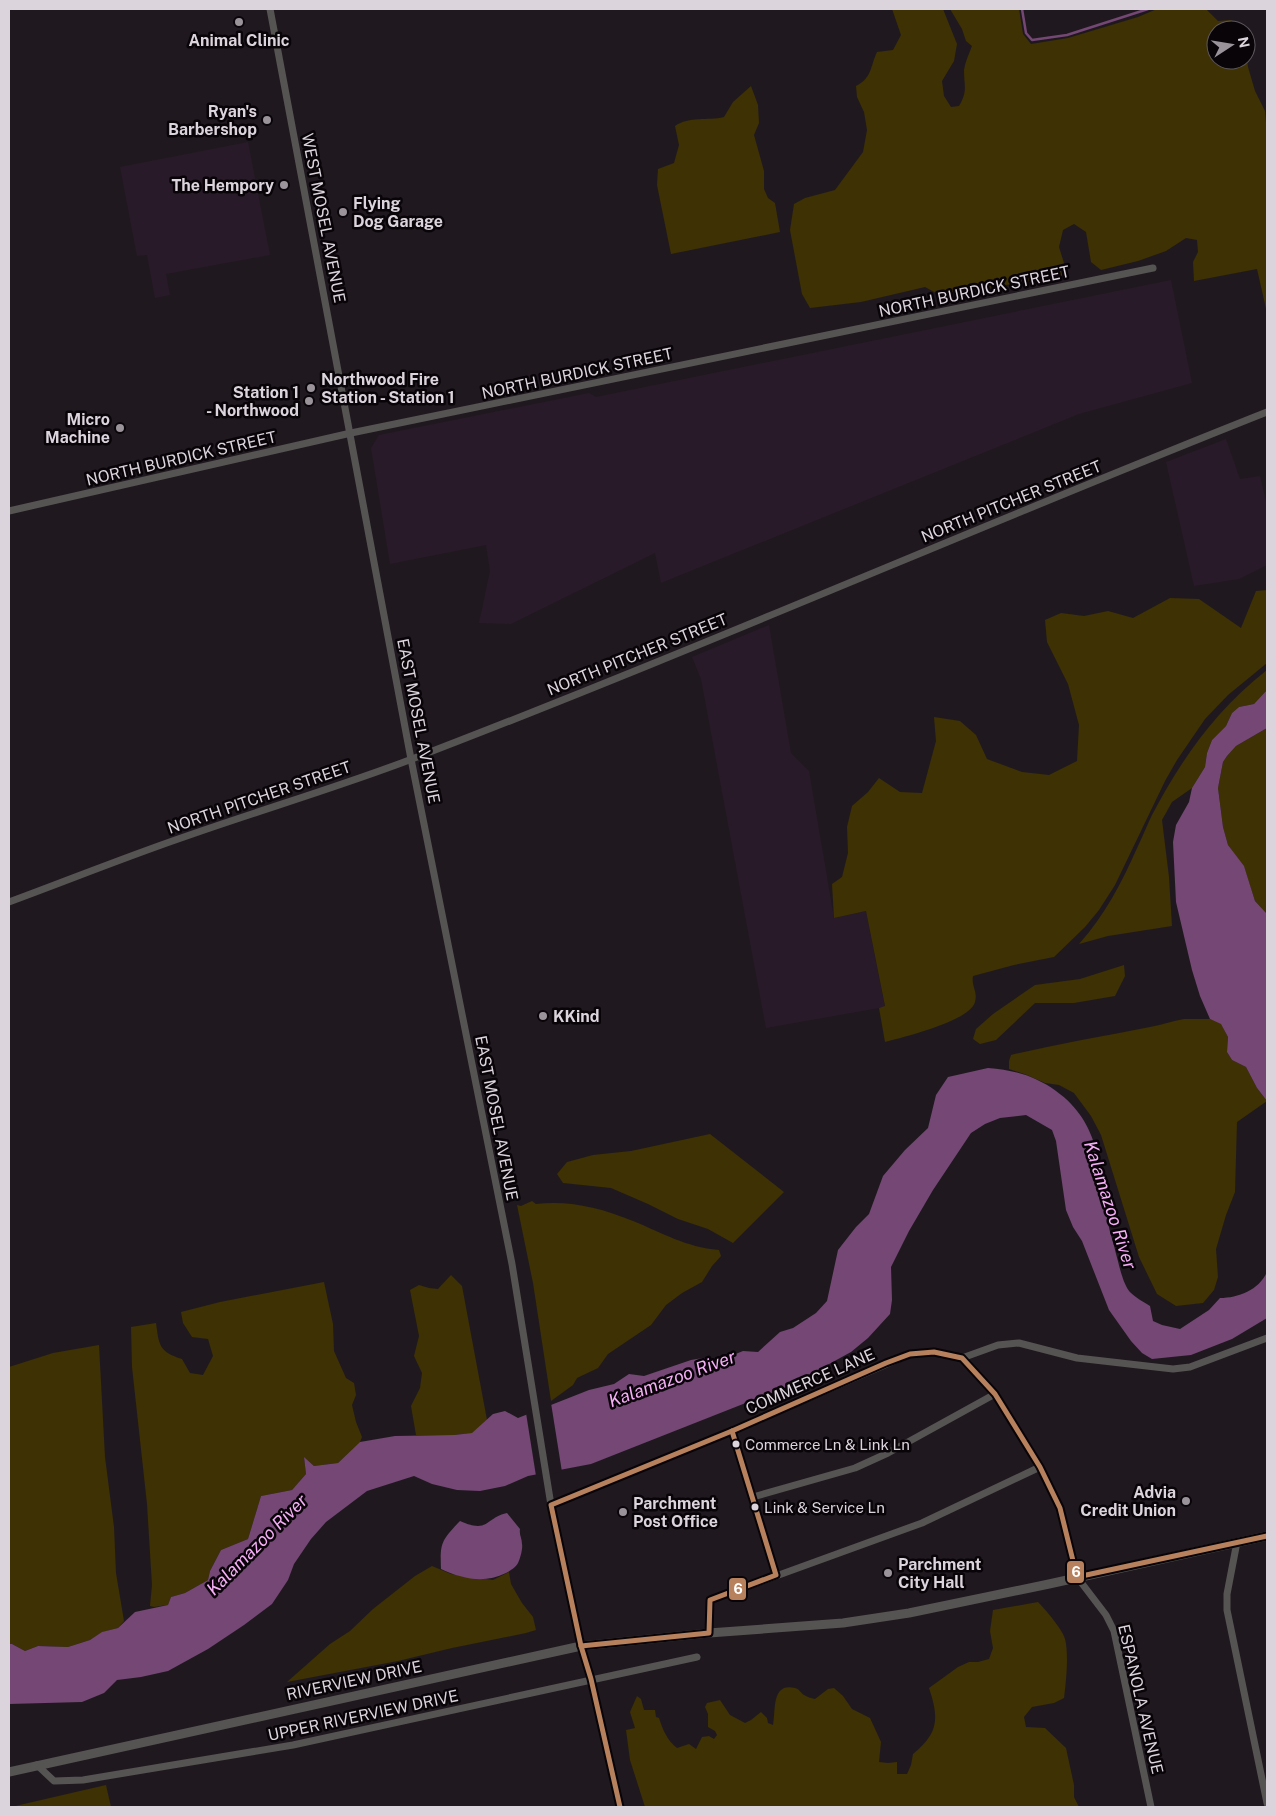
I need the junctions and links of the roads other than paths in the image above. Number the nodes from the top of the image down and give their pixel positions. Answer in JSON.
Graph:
{"nodes":[{"id":1,"x":270,"y":9,"type":"edge"},
{"id":2,"x":1153,"y":268,"type":"dead end"},
{"id":3,"x":1267,"y":412,"type":"edge"},
{"id":4,"x":351,"y":433,"type":"junction"},
{"id":5,"x":9,"y":511,"type":"edge"},
{"id":6,"x":411,"y":759,"type":"junction"},
{"id":7,"x":9,"y":902,"type":"edge"},
{"id":8,"x":1267,"y":1338,"type":"edge"},
{"id":9,"x":962,"y":1358,"type":"junction"},
{"id":10,"x":995,"y":1394,"type":"junction"},
{"id":11,"x":732,"y":1431,"type":"junction"},
{"id":12,"x":1040,"y":1467,"type":"junction"},
{"id":13,"x":753,"y":1498,"type":"junction"},
{"id":14,"x":551,"y":1505,"type":"junction"},
{"id":15,"x":1267,"y":1536,"type":"edge"},
{"id":16,"x":1236,"y":1542,"type":"junction"},
{"id":17,"x":776,"y":1575,"type":"junction"},
{"id":18,"x":1078,"y":1577,"type":"junction"},
{"id":19,"x":709,"y":1633,"type":"junction"},
{"id":20,"x":581,"y":1646,"type":"junction"},
{"id":21,"x":697,"y":1656,"type":"dead end"},
{"id":22,"x":591,"y":1679,"type":"junction"},
{"id":23,"x":37,"y":1765,"type":"junction"},
{"id":24,"x":9,"y":1772,"type":"edge"},
{"id":25,"x":1267,"y":1802,"type":"edge"},
{"id":26,"x":620,"y":1807,"type":"edge"},
{"id":27,"x":1151,"y":1807,"type":"edge"}],
"edges":[{"from":1,"to":4,"type":"street","name":"WEST MOSEL AVENUE"},
{"from":2,"to":4,"type":"street","name":"NORTH BURDICK STREET"},
{"from":3,"to":6,"type":"street","name":"NORTH PITCHER STREET"},
{"from":4,"to":5,"type":"street","name":"NORTH BURDICK STREET"},
{"from":4,"to":6,"type":"street","name":"EAST MOSEL AVENUE"},
{"from":6,"to":7,"type":"street","name":"NORTH PITCHER STREET"},
{"from":6,"to":14,"type":"street","name":"EAST MOSEL AVENUE"},
{"from":8,"to":9,"type":"street"},
{"from":9,"to":10,"type":"street"},
{"from":9,"to":11,"type":"street","name":"COMMERCE LANE"},
{"from":10,"to":12,"type":"street"},
{"from":10,"to":13,"type":"street"},
{"from":11,"to":13,"type":"street"},
{"from":11,"to":14,"type":"street","name":"COMMERCE LANE"},
{"from":12,"to":17,"type":"street"},
{"from":12,"to":18,"type":"street"},
{"from":13,"to":17,"type":"street"},
{"from":14,"to":20,"type":"street","name":"EAST MOSEL AVENUE"},
{"from":15,"to":16,"type":"street","name":"RIVERVIEW DRIVE"},
{"from":16,"to":18,"type":"street","name":"RIVERVIEW DRIVE"},
{"from":16,"to":25,"type":"street"},
{"from":17,"to":19,"type":"street"},
{"from":18,"to":19,"type":"street","name":"RIVERVIEW DRIVE"},
{"from":18,"to":27,"type":"street","name":"ESPANOLA AVENUE"},
{"from":19,"to":20,"type":"street","name":"RIVERVIEW DRIVE"},
{"from":20,"to":22,"type":"street","name":"EAST MOSEL AVENUE"},
{"from":20,"to":23,"type":"street","name":"RIVERVIEW DRIVE"},
{"from":21,"to":22,"type":"street","name":"UPPER RIVERVIEW DRIVE"},
{"from":22,"to":23,"type":"street","name":"UPPER RIVERVIEW DRIVE"},
{"from":22,"to":26,"type":"street","name":"EAST MOSEL AVENUE"},
{"from":23,"to":24,"type":"street","name":"RIVERVIEW DRIVE"}]}
